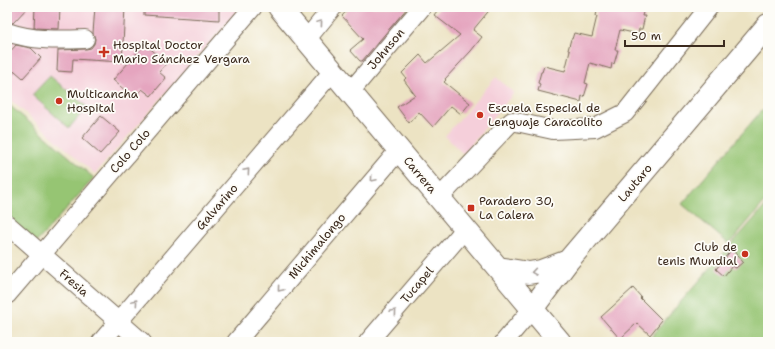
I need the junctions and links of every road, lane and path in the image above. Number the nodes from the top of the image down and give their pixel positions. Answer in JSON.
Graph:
{"nodes":[{"id":1,"x":253,"y":7,"type":"edge"},
{"id":2,"x":279,"y":7,"type":"edge"},
{"id":3,"x":333,"y":7,"type":"edge"},
{"id":4,"x":422,"y":7,"type":"edge"},
{"id":5,"x":709,"y":7,"type":"edge"},
{"id":6,"x":768,"y":25,"type":"edge"},
{"id":7,"x":7,"y":32,"type":"edge"},
{"id":8,"x":85,"y":39,"type":"dead end"},
{"id":9,"x":306,"y":40,"type":"junction"},
{"id":10,"x":333,"y":71,"type":"junction"},
{"id":11,"x":350,"y":92,"type":"junction"},
{"id":12,"x":398,"y":150,"type":"junction"},
{"id":13,"x":439,"y":198,"type":"junction"},
{"id":14,"x":7,"y":224,"type":"edge"},
{"id":15,"x":465,"y":228,"type":"junction"},
{"id":16,"x":42,"y":254,"type":"junction"},
{"id":17,"x":568,"y":261,"type":"junction"},
{"id":18,"x":498,"y":268,"type":"junction"},
{"id":19,"x":7,"y":295,"type":"edge"},
{"id":20,"x":532,"y":308,"type":"junction"},
{"id":21,"x":118,"y":322,"type":"junction"},
{"id":22,"x":101,"y":342,"type":"edge"},
{"id":23,"x":142,"y":342,"type":"edge"},
{"id":24,"x":236,"y":342,"type":"edge"},
{"id":25,"x":368,"y":342,"type":"edge"},
{"id":26,"x":504,"y":342,"type":"edge"},
{"id":27,"x":560,"y":342,"type":"edge"}],
"edges":[{"from":1,"to":16,"type":"street","name":"Colo Colo"},
{"from":2,"to":9,"type":"main road","name":"Carrera"},
{"from":9,"to":3,"type":"street","one_way":true},
{"from":4,"to":11,"type":"street","name":"Johnson"},
{"from":5,"to":13,"type":"street"},
{"from":6,"to":17,"type":"main road","name":"Lautaro"},
{"from":7,"to":8,"type":"street"},
{"from":9,"to":10,"type":"main road","name":"Carrera"},
{"from":10,"to":11,"type":"main road","name":"Carrera"},
{"from":21,"to":10,"type":"street","name":"Galvarino","one_way":true},
{"from":11,"to":12,"type":"main road","name":"Carrera"},
{"from":12,"to":13,"type":"main road","name":"Carrera"},
{"from":12,"to":24,"type":"street","name":"Michimalongo","one_way":true},
{"from":13,"to":15,"type":"main road","name":"Carrera"},
{"from":14,"to":16,"type":"street","name":"Fresia"},
{"from":15,"to":18,"type":"main road","name":"Carrera"},
{"from":25,"to":15,"type":"street","name":"Tucapel","one_way":true},
{"from":16,"to":19,"type":"street","name":"Colo Colo"},
{"from":16,"to":21,"type":"street","name":"Fresia"},
{"from":17,"to":18,"type":"main road","one_way":true},
{"from":17,"to":20,"type":"main road","name":"Lautaro"},
{"from":18,"to":20,"type":"main road","name":"Carrera"},
{"from":20,"to":26,"type":"street","name":"Lautaro"},
{"from":20,"to":27,"type":"main road","name":"Carrera"},
{"from":21,"to":22,"type":"street","name":"Galvarino"},
{"from":21,"to":23,"type":"street","name":"Fresia"}]}
